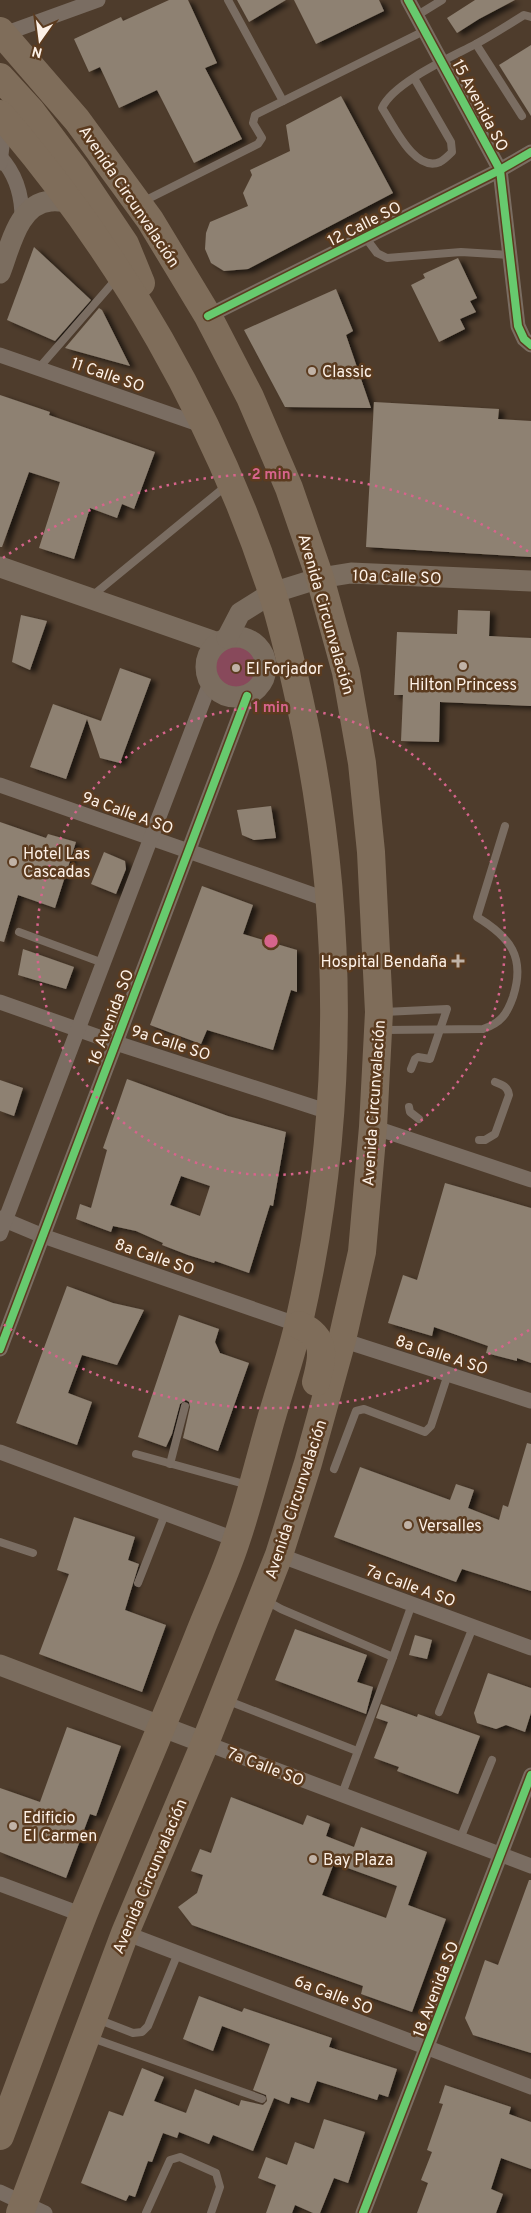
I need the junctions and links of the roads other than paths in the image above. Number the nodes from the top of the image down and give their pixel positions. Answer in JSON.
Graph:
{"nodes":[{"id":1,"x":98,"y":0,"type":"edge"},
{"id":2,"x":228,"y":0,"type":"edge"},
{"id":3,"x":408,"y":0,"type":"edge"},
{"id":4,"x":442,"y":0,"type":"edge"},
{"id":5,"x":416,"y":16,"type":"junction"},
{"id":6,"x":531,"y":17,"type":"edge"},
{"id":7,"x":424,"y":31,"type":"junction"},
{"id":8,"x":2,"y":32,"type":"edge"},
{"id":9,"x":476,"y":44,"type":"junction"},
{"id":10,"x":443,"y":61,"type":"junction"},
{"id":11,"x":0,"y":77,"type":"edge"},
{"id":12,"x":414,"y":78,"type":"junction"},
{"id":13,"x":283,"y":101,"type":"junction"},
{"id":14,"x":522,"y":116,"type":"dead end"},
{"id":15,"x":3,"y":117,"type":"edge"},
{"id":16,"x":531,"y":152,"type":"edge"},
{"id":17,"x":0,"y":159,"type":"edge"},
{"id":18,"x":500,"y":170,"type":"junction"},
{"id":19,"x":71,"y":202,"type":"junction"},
{"id":20,"x":138,"y":204,"type":"junction"},
{"id":21,"x":22,"y":218,"type":"junction"},
{"id":22,"x":365,"y":238,"type":"junction"},
{"id":23,"x":510,"y":255,"type":"junction"},
{"id":24,"x":0,"y":273,"type":"edge"},
{"id":25,"x":120,"y":275,"type":"junction"},
{"id":26,"x":208,"y":316,"type":"junction"},
{"id":27,"x":162,"y":344,"type":"junction"},
{"id":28,"x":531,"y":345,"type":"edge"},
{"id":29,"x":0,"y":355,"type":"edge"},
{"id":30,"x":38,"y":369,"type":"junction"},
{"id":31,"x":204,"y":426,"type":"junction"},
{"id":32,"x":230,"y":483,"type":"junction"},
{"id":33,"x":0,"y":567,"type":"edge"},
{"id":34,"x":320,"y":578,"type":"junction"},
{"id":35,"x":531,"y":581,"type":"edge"},
{"id":36,"x":272,"y":593,"type":"junction"},
{"id":37,"x":90,"y":598,"type":"junction"},
{"id":38,"x":223,"y":640,"type":"junction"},
{"id":39,"x":278,"y":661,"type":"junction"},
{"id":40,"x":210,"y":684,"type":"junction"},
{"id":41,"x":247,"y":696,"type":"junction"},
{"id":42,"x":0,"y":784,"type":"edge"},
{"id":43,"x":505,"y":826,"type":"dead end"},
{"id":44,"x":151,"y":839,"type":"junction"},
{"id":45,"x":188,"y":852,"type":"junction"},
{"id":46,"x":331,"y":901,"type":"junction"},
{"id":47,"x":19,"y":932,"type":"dead end"},
{"id":48,"x":103,"y":963,"type":"junction"},
{"id":49,"x":0,"y":1002,"type":"edge"},
{"id":50,"x":379,"y":1021,"type":"junction"},
{"id":51,"x":441,"y":1028,"type":"junction"},
{"id":52,"x":78,"y":1030,"type":"junction"},
{"id":53,"x":116,"y":1043,"type":"junction"},
{"id":54,"x":335,"y":1048,"type":"junction"},
{"id":55,"x":411,"y":1069,"type":"dead end"},
{"id":56,"x":495,"y":1082,"type":"dead end"},
{"id":57,"x":409,"y":1107,"type":"dead end"},
{"id":58,"x":332,"y":1113,"type":"junction"},
{"id":59,"x":419,"y":1119,"type":"dead end"},
{"id":60,"x":373,"y":1127,"type":"junction"},
{"id":61,"x":479,"y":1140,"type":"dead end"},
{"id":62,"x":531,"y":1180,"type":"edge"},
{"id":63,"x":3,"y":1219,"type":"edge"},
{"id":64,"x":0,"y":1234,"type":"edge"},
{"id":65,"x":43,"y":1236,"type":"junction"},
{"id":66,"x":299,"y":1325,"type":"junction"},
{"id":67,"x":342,"y":1340,"type":"junction"},
{"id":68,"x":0,"y":1349,"type":"edge"},
{"id":69,"x":448,"y":1374,"type":"junction"},
{"id":70,"x":531,"y":1401,"type":"edge"},
{"id":71,"x":185,"y":1406,"type":"dead end"},
{"id":72,"x":0,"y":1452,"type":"edge"},
{"id":73,"x":136,"y":1454,"type":"dead end"},
{"id":74,"x":170,"y":1464,"type":"junction"},
{"id":75,"x":321,"y":1466,"type":"junction"},
{"id":76,"x":252,"y":1486,"type":"junction"},
{"id":77,"x":165,"y":1514,"type":"junction"},
{"id":78,"x":237,"y":1540,"type":"junction"},
{"id":79,"x":0,"y":1542,"type":"edge"},
{"id":80,"x":33,"y":1553,"type":"dead end"},
{"id":81,"x":279,"y":1555,"type":"junction"},
{"id":82,"x":138,"y":1584,"type":"dead end"},
{"id":83,"x":262,"y":1598,"type":"junction"},
{"id":84,"x":412,"y":1604,"type":"junction"},
{"id":85,"x":473,"y":1627,"type":"junction"},
{"id":86,"x":531,"y":1648,"type":"edge"},
{"id":87,"x":393,"y":1657,"type":"junction"},
{"id":88,"x":0,"y":1665,"type":"edge"},
{"id":89,"x":222,"y":1698,"type":"junction"},
{"id":90,"x":439,"y":1712,"type":"dead end"},
{"id":91,"x":162,"y":1726,"type":"junction"},
{"id":92,"x":205,"y":1743,"type":"junction"},
{"id":93,"x":357,"y":1751,"type":"junction"},
{"id":94,"x":492,"y":1760,"type":"dead end"},
{"id":95,"x":531,"y":1775,"type":"edge"},
{"id":96,"x":342,"y":1794,"type":"junction"},
{"id":97,"x":460,"y":1839,"type":"junction"},
{"id":98,"x":500,"y":1854,"type":"junction"},
{"id":99,"x":531,"y":1866,"type":"edge"},
{"id":100,"x":0,"y":1884,"type":"edge"},
{"id":101,"x":83,"y":1915,"type":"junction"},
{"id":102,"x":124,"y":1933,"type":"junction"},
{"id":103,"x":178,"y":1953,"type":"junction"},
{"id":104,"x":89,"y":2027,"type":"junction"},
{"id":105,"x":427,"y":2048,"type":"junction"},
{"id":106,"x":531,"y":2087,"type":"edge"},
{"id":107,"x":262,"y":2099,"type":"dead end"},
{"id":108,"x":0,"y":2136,"type":"edge"},
{"id":109,"x":22,"y":2205,"type":"edge"},
{"id":110,"x":146,"y":2213,"type":"edge"},
{"id":111,"x":211,"y":2213,"type":"edge"},
{"id":112,"x":363,"y":2213,"type":"edge"}],
"edges":[{"from":1,"to":8,"type":"street"},
{"from":2,"to":13,"type":"lane"},
{"from":3,"to":5,"type":"street","name":"15 Avenida SO"},
{"from":4,"to":5,"type":"lane"},
{"from":5,"to":7,"type":"street","name":"15 Avenida SO"},
{"from":6,"to":9,"type":"lane"},
{"from":7,"to":10,"type":"street","name":"15 Avenida SO"},
{"from":7,"to":13,"type":"lane"},
{"from":8,"to":20,"type":"highway","name":"Avenida Circunvalación"},
{"from":9,"to":10,"type":"lane"},
{"from":9,"to":14,"type":"lane"},
{"from":10,"to":12,"type":"lane"},
{"from":10,"to":18,"type":"street","name":"15 Avenida SO"},
{"from":11,"to":27,"type":"highway"},
{"from":12,"to":12,"type":"lane"},
{"from":13,"to":20,"type":"lane"},
{"from":15,"to":17,"type":"street"},
{"from":15,"to":19,"type":"highway"},
{"from":16,"to":18,"type":"street","name":"12 Calle SO"},
{"from":17,"to":21,"type":"street"},
{"from":18,"to":22,"type":"street","name":"12 Calle SO"},
{"from":18,"to":23,"type":"street","name":"15 Avenida SO"},
{"from":19,"to":21,"type":"street"},
{"from":19,"to":25,"type":"highway"},
{"from":20,"to":26,"type":"highway","name":"Avenida Circunvalación"},
{"from":21,"to":24,"type":"street"},
{"from":22,"to":23,"type":"lane"},
{"from":22,"to":26,"type":"street","name":"12 Calle SO"},
{"from":23,"to":28,"type":"street","name":"15 Avenida SO"},
{"from":25,"to":27,"type":"highway"},
{"from":25,"to":30,"type":"lane"},
{"from":26,"to":34,"type":"highway","name":"Avenida Circunvalación"},
{"from":27,"to":31,"type":"highway"},
{"from":29,"to":30,"type":"street","name":"11 Calle SO"},
{"from":30,"to":31,"type":"street","name":"11 Calle SO"},
{"from":31,"to":32,"type":"highway"},
{"from":32,"to":36,"type":"highway"},
{"from":32,"to":37,"type":"lane"},
{"from":33,"to":37,"type":"street"},
{"from":34,"to":35,"type":"street","name":"10a Calle SO"},
{"from":34,"to":36,"type":"street","name":"10a Calle SO"},
{"from":34,"to":50,"type":"highway","name":"Avenida Circunvalación"},
{"from":36,"to":38,"type":"street","name":"10a Calle SO"},
{"from":36,"to":39,"type":"highway"},
{"from":37,"to":38,"type":"street"},
{"from":38,"to":39,"type":"street"},
{"from":38,"to":40,"type":"street"},
{"from":39,"to":41,"type":"street"},
{"from":39,"to":46,"type":"highway"},
{"from":40,"to":41,"type":"street"},
{"from":40,"to":44,"type":"street","name":"16 Avenida SO"},
{"from":41,"to":45,"type":"street","name":"16 Avenida SO"},
{"from":42,"to":44,"type":"street","name":"9a Calle A SO"},
{"from":43,"to":51,"type":"lane"},
{"from":44,"to":45,"type":"street","name":"9a Calle A SO"},
{"from":44,"to":48,"type":"street","name":"16 Avenida SO"},
{"from":45,"to":46,"type":"street","name":"9a Calle A SO"},
{"from":45,"to":53,"type":"street","name":"16 Avenida SO"},
{"from":46,"to":54,"type":"highway"},
{"from":47,"to":48,"type":"lane"},
{"from":48,"to":52,"type":"street","name":"16 Avenida SO"},
{"from":49,"to":52,"type":"street","name":"9a Calle SO"},
{"from":50,"to":51,"type":"lane"},
{"from":50,"to":51,"type":"lane"},
{"from":50,"to":60,"type":"highway","name":"Avenida Circunvalación"},
{"from":51,"to":55,"type":"lane"},
{"from":52,"to":53,"type":"street","name":"9a Calle SO"},
{"from":52,"to":63,"type":"street","name":"16 Avenida SO"},
{"from":53,"to":58,"type":"street","name":"9a Calle SO"},
{"from":53,"to":65,"type":"street","name":"16 Avenida SO"},
{"from":54,"to":58,"type":"highway"},
{"from":54,"to":60,"type":"highway"},
{"from":56,"to":61,"type":"lane"},
{"from":57,"to":59,"type":"lane"},
{"from":58,"to":66,"type":"highway"},
{"from":60,"to":62,"type":"street"},
{"from":60,"to":67,"type":"highway","name":"Avenida Circunvalación"},
{"from":63,"to":64,"type":"street","name":"16 Avenida SO"},
{"from":63,"to":65,"type":"street","name":"8a Calle SO"},
{"from":65,"to":66,"type":"street","name":"8a Calle SO"},
{"from":65,"to":68,"type":"street","name":"16 Avenida SO"},
{"from":66,"to":75,"type":"highway"},
{"from":66,"to":76,"type":"highway"},
{"from":67,"to":69,"type":"street","name":"8a Calle A SO"},
{"from":67,"to":75,"type":"highway","name":"Avenida Circunvalación"},
{"from":69,"to":70,"type":"street","name":"8a Calle A SO"},
{"from":69,"to":75,"type":"lane"},
{"from":71,"to":74,"type":"lane"},
{"from":72,"to":77,"type":"street"},
{"from":73,"to":74,"type":"lane"},
{"from":74,"to":76,"type":"lane"},
{"from":75,"to":81,"type":"highway","name":"Avenida Circunvalación"},
{"from":76,"to":78,"type":"highway"},
{"from":77,"to":78,"type":"street"},
{"from":77,"to":82,"type":"lane"},
{"from":78,"to":91,"type":"highway"},
{"from":79,"to":80,"type":"lane"},
{"from":81,"to":83,"type":"highway","name":"Avenida Circunvalación"},
{"from":81,"to":84,"type":"street","name":"7a Calle A SO"},
{"from":83,"to":87,"type":"lane"},
{"from":83,"to":89,"type":"highway","name":"Avenida Circunvalación"},
{"from":84,"to":85,"type":"street","name":"7a Calle A SO"},
{"from":84,"to":87,"type":"lane"},
{"from":85,"to":86,"type":"street","name":"7a Calle A SO"},
{"from":85,"to":90,"type":"lane"},
{"from":87,"to":93,"type":"lane"},
{"from":88,"to":91,"type":"street","name":"7a Calle SO"},
{"from":89,"to":92,"type":"highway","name":"Avenida Circunvalación"},
{"from":89,"to":93,"type":"lane"},
{"from":91,"to":92,"type":"street","name":"7a Calle SO"},
{"from":91,"to":101,"type":"highway"},
{"from":92,"to":96,"type":"street","name":"7a Calle SO"},
{"from":92,"to":102,"type":"highway","name":"Avenida Circunvalación"},
{"from":93,"to":96,"type":"lane"},
{"from":94,"to":97,"type":"lane"},
{"from":95,"to":98,"type":"street","name":"18 Avenida SO"},
{"from":96,"to":97,"type":"street","name":"7a Calle SO"},
{"from":97,"to":98,"type":"street","name":"7a Calle SO"},
{"from":98,"to":99,"type":"street","name":"7a Calle SO"},
{"from":98,"to":105,"type":"street","name":"18 Avenida SO"},
{"from":100,"to":101,"type":"street"},
{"from":101,"to":108,"type":"highway"},
{"from":102,"to":103,"type":"street","name":"6a Calle SO"},
{"from":102,"to":104,"type":"highway","name":"Avenida Circunvalación"},
{"from":103,"to":104,"type":"lane"},
{"from":103,"to":105,"type":"street","name":"6a Calle SO"},
{"from":104,"to":107,"type":"lane"},
{"from":104,"to":109,"type":"highway","name":"Avenida Circunvalación"},
{"from":105,"to":106,"type":"street","name":"6a Calle SO"},
{"from":105,"to":112,"type":"street","name":"18 Avenida SO"},
{"from":110,"to":111,"type":"lane"}]}
